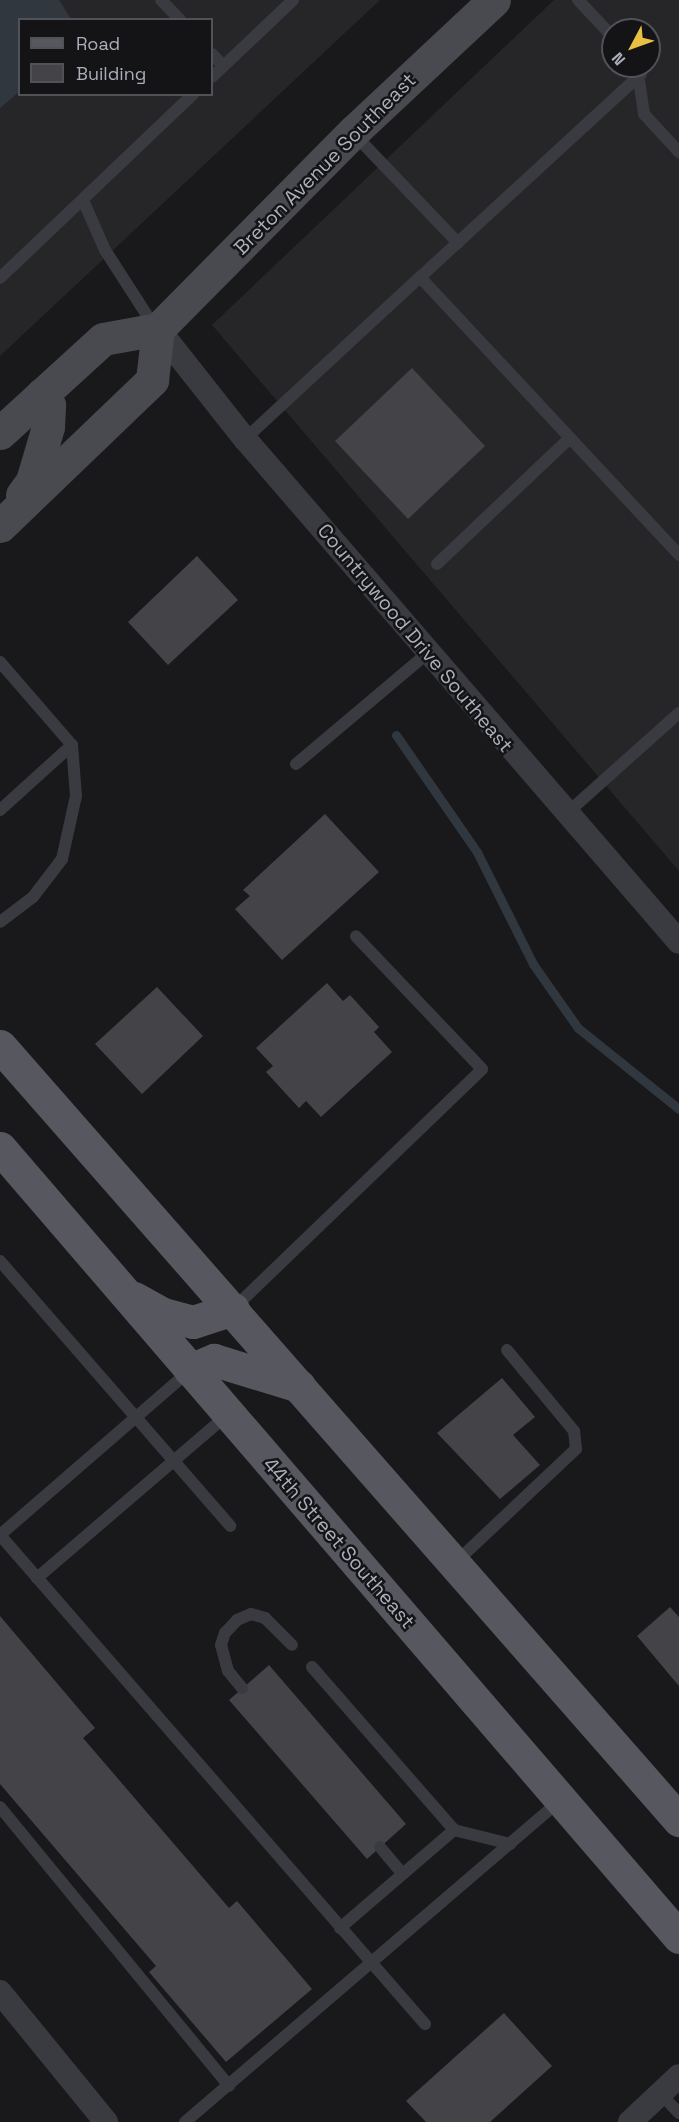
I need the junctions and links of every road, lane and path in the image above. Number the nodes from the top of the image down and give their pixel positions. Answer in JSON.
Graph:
{"nodes":[{"id":1,"x":162,"y":0,"type":"edge"},
{"id":2,"x":293,"y":0,"type":"edge"},
{"id":3,"x":494,"y":0,"type":"edge"},
{"id":4,"x":578,"y":0,"type":"edge"},
{"id":5,"x":178,"y":18,"type":"edge"},
{"id":6,"x":601,"y":24,"type":"edge"},
{"id":7,"x":213,"y":55,"type":"edge"},
{"id":8,"x":223,"y":66,"type":"junction"},
{"id":9,"x":213,"y":76,"type":"edge"},
{"id":10,"x":631,"y":78,"type":"edge"},
{"id":11,"x":640,"y":78,"type":"edge"},
{"id":12,"x":191,"y":96,"type":"edge"},
{"id":13,"x":353,"y":132,"type":"junction"},
{"id":14,"x":679,"y":152,"type":"edge"},
{"id":15,"x":83,"y":200,"type":"junction"},
{"id":16,"x":458,"y":243,"type":"junction"},
{"id":17,"x":420,"y":277,"type":"junction"},
{"id":18,"x":0,"y":278,"type":"edge"},
{"id":19,"x":158,"y":329,"type":"junction"},
{"id":20,"x":42,"y":394,"type":"junction"},
{"id":21,"x":0,"y":434,"type":"edge"},
{"id":22,"x":570,"y":438,"type":"junction"},
{"id":23,"x":245,"y":439,"type":"junction"},
{"id":24,"x":0,"y":525,"type":"edge"},
{"id":25,"x":679,"y":555,"type":"edge"},
{"id":26,"x":437,"y":564,"type":"dead end"},
{"id":27,"x":428,"y":653,"type":"junction"},
{"id":28,"x":2,"y":667,"type":"edge"},
{"id":29,"x":679,"y":713,"type":"edge"},
{"id":30,"x":72,"y":745,"type":"junction"},
{"id":31,"x":296,"y":764,"type":"dead end"},
{"id":32,"x":0,"y":810,"type":"edge"},
{"id":33,"x":566,"y":815,"type":"junction"},
{"id":34,"x":0,"y":922,"type":"edge"},
{"id":35,"x":356,"y":936,"type":"dead end"},
{"id":36,"x":679,"y":942,"type":"edge"},
{"id":37,"x":0,"y":1046,"type":"edge"},
{"id":38,"x":0,"y":1148,"type":"edge"},
{"id":39,"x":0,"y":1261,"type":"edge"},
{"id":40,"x":122,"y":1291,"type":"junction"},
{"id":41,"x":233,"y":1310,"type":"junction"},
{"id":42,"x":507,"y":1350,"type":"dead end"},
{"id":43,"x":190,"y":1370,"type":"junction"},
{"id":44,"x":301,"y":1387,"type":"junction"},
{"id":45,"x":228,"y":1414,"type":"junction"},
{"id":46,"x":136,"y":1418,"type":"junction"},
{"id":47,"x":173,"y":1461,"type":"junction"},
{"id":48,"x":230,"y":1526,"type":"dead end"},
{"id":49,"x":0,"y":1535,"type":"edge"},
{"id":50,"x":455,"y":1563,"type":"junction"},
{"id":51,"x":37,"y":1578,"type":"junction"},
{"id":52,"x":292,"y":1645,"type":"dead end"},
{"id":53,"x":312,"y":1667,"type":"dead end"},
{"id":54,"x":242,"y":1688,"type":"dead end"},
{"id":55,"x":561,"y":1800,"type":"junction"},
{"id":56,"x":0,"y":1807,"type":"edge"},
{"id":57,"x":679,"y":1820,"type":"edge"},
{"id":58,"x":454,"y":1830,"type":"junction"},
{"id":59,"x":510,"y":1844,"type":"junction"},
{"id":60,"x":380,"y":1847,"type":"dead end"},
{"id":61,"x":403,"y":1874,"type":"junction"},
{"id":62,"x":340,"y":1928,"type":"junction"},
{"id":63,"x":679,"y":1937,"type":"edge"},
{"id":64,"x":371,"y":1964,"type":"junction"},
{"id":65,"x":0,"y":1992,"type":"edge"},
{"id":66,"x":425,"y":2024,"type":"dead end"},
{"id":67,"x":679,"y":2076,"type":"edge"},
{"id":68,"x":229,"y":2086,"type":"junction"},
{"id":69,"x":661,"y":2094,"type":"junction"},
{"id":70,"x":679,"y":2113,"type":"edge"},
{"id":71,"x":105,"y":2122,"type":"edge"},
{"id":72,"x":185,"y":2122,"type":"edge"},
{"id":73,"x":630,"y":2122,"type":"edge"}],
"edges":[{"from":1,"to":5,"type":"lane"},
{"from":2,"to":8,"type":"lane"},
{"from":3,"to":13,"type":"main road","name":"Breton Avenue Southeast"},
{"from":4,"to":6,"type":"lane"},
{"from":7,"to":8,"type":"lane"},
{"from":8,"to":9,"type":"lane"},
{"from":10,"to":16,"type":"lane"},
{"from":11,"to":14,"type":"lane"},
{"from":12,"to":15,"type":"lane"},
{"from":13,"to":16,"type":"lane"},
{"from":13,"to":19,"type":"main road","name":"Breton Avenue Southeast"},
{"from":15,"to":18,"type":"lane"},
{"from":15,"to":19,"type":"lane"},
{"from":16,"to":17,"type":"lane"},
{"from":17,"to":22,"type":"lane"},
{"from":17,"to":23,"type":"lane"},
{"from":19,"to":20,"type":"main road"},
{"from":19,"to":23,"type":"street","name":"Countrywood Drive Southeast"},
{"from":19,"to":24,"type":"main road"},
{"from":20,"to":21,"type":"main road"},
{"from":20,"to":24,"type":"main road"},
{"from":22,"to":25,"type":"lane"},
{"from":22,"to":26,"type":"lane"},
{"from":23,"to":27,"type":"street","name":"Countrywood Drive Southeast"},
{"from":27,"to":31,"type":"lane"},
{"from":27,"to":33,"type":"street","name":"Countrywood Drive Southeast"},
{"from":28,"to":30,"type":"lane"},
{"from":29,"to":33,"type":"lane"},
{"from":30,"to":32,"type":"lane"},
{"from":30,"to":34,"type":"lane"},
{"from":33,"to":36,"type":"street","name":"Countrywood Drive Southeast"},
{"from":35,"to":41,"type":"lane"},
{"from":37,"to":41,"type":"main road"},
{"from":38,"to":40,"type":"main road","name":"44th Street Southeast"},
{"from":39,"to":46,"type":"lane"},
{"from":40,"to":41,"type":"main road"},
{"from":40,"to":43,"type":"main road","name":"44th Street Southeast"},
{"from":41,"to":44,"type":"main road"},
{"from":42,"to":50,"type":"lane"},
{"from":43,"to":44,"type":"main road"},
{"from":43,"to":45,"type":"main road","name":"44th Street Southeast"},
{"from":43,"to":46,"type":"lane"},
{"from":44,"to":50,"type":"main road"},
{"from":45,"to":47,"type":"lane"},
{"from":45,"to":55,"type":"main road","name":"44th Street Southeast"},
{"from":46,"to":47,"type":"lane"},
{"from":46,"to":49,"type":"lane"},
{"from":47,"to":48,"type":"lane"},
{"from":47,"to":51,"type":"lane"},
{"from":49,"to":51,"type":"lane"},
{"from":50,"to":57,"type":"main road"},
{"from":51,"to":62,"type":"lane"},
{"from":52,"to":54,"type":"lane"},
{"from":53,"to":58,"type":"lane"},
{"from":55,"to":59,"type":"lane"},
{"from":55,"to":63,"type":"main road","name":"44th Street Southeast"},
{"from":56,"to":68,"type":"lane"},
{"from":58,"to":59,"type":"lane"},
{"from":58,"to":61,"type":"lane"},
{"from":59,"to":64,"type":"lane"},
{"from":60,"to":61,"type":"lane"},
{"from":61,"to":62,"type":"lane"},
{"from":62,"to":64,"type":"lane"},
{"from":64,"to":66,"type":"lane"},
{"from":64,"to":68,"type":"lane"},
{"from":65,"to":71,"type":"street"},
{"from":67,"to":69,"type":"street"},
{"from":68,"to":72,"type":"lane"},
{"from":69,"to":70,"type":"lane"},
{"from":69,"to":73,"type":"street"}]}
